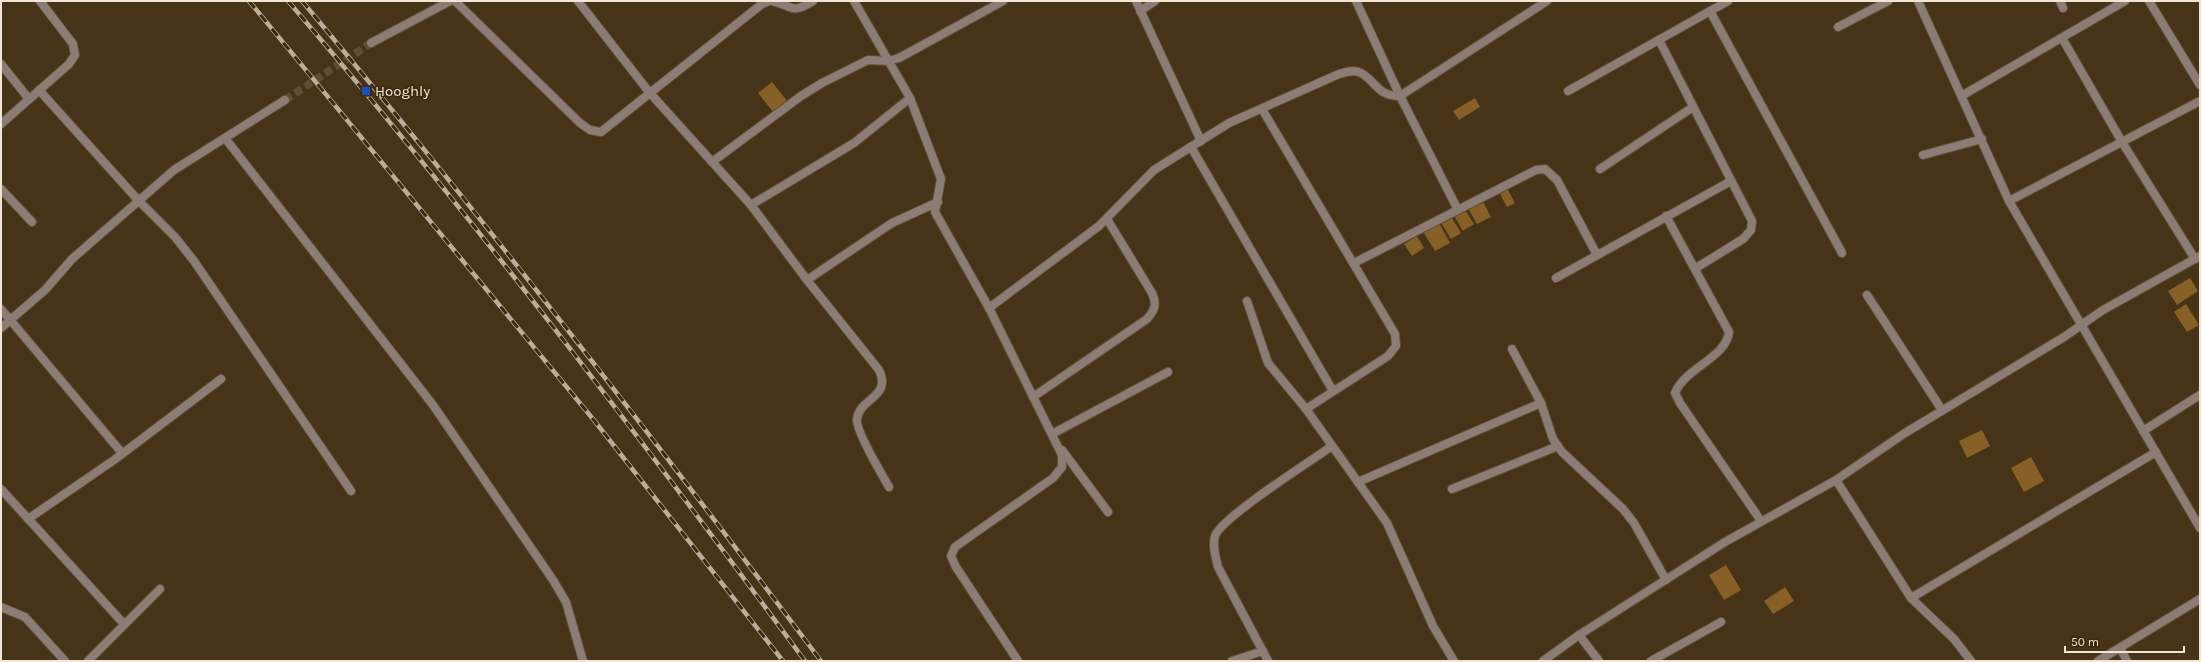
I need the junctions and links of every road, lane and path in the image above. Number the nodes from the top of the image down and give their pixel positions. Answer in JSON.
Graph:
{"nodes":[{"id":1,"x":40,"y":1,"type":"edge"},
{"id":2,"x":450,"y":1,"type":"edge"},
{"id":3,"x":455,"y":1,"type":"edge"},
{"id":4,"x":578,"y":1,"type":"edge"},
{"id":5,"x":771,"y":1,"type":"edge"},
{"id":6,"x":813,"y":1,"type":"edge"},
{"id":7,"x":854,"y":1,"type":"edge"},
{"id":8,"x":1003,"y":1,"type":"edge"},
{"id":9,"x":1136,"y":1,"type":"edge"},
{"id":10,"x":1155,"y":1,"type":"edge"},
{"id":11,"x":1356,"y":1,"type":"edge"},
{"id":12,"x":1546,"y":1,"type":"edge"},
{"id":13,"x":1728,"y":1,"type":"edge"},
{"id":14,"x":1888,"y":1,"type":"edge"},
{"id":15,"x":1918,"y":1,"type":"edge"},
{"id":16,"x":2125,"y":1,"type":"edge"},
{"id":17,"x":2149,"y":1,"type":"edge"},
{"id":18,"x":1140,"y":11,"type":"junction"},
{"id":19,"x":1710,"y":11,"type":"junction"},
{"id":20,"x":1838,"y":27,"type":"dead end"},
{"id":21,"x":2062,"y":38,"type":"junction"},
{"id":22,"x":1659,"y":40,"type":"junction"},
{"id":23,"x":371,"y":43,"type":"tunnel mouth"},
{"id":24,"x":888,"y":61,"type":"junction"},
{"id":25,"x":1,"y":64,"type":"edge"},
{"id":26,"x":2200,"y":84,"type":"edge"},
{"id":27,"x":39,"y":90,"type":"junction"},
{"id":28,"x":1568,"y":91,"type":"dead end"},
{"id":29,"x":649,"y":92,"type":"junction"},
{"id":30,"x":1963,"y":95,"type":"junction"},
{"id":31,"x":1400,"y":96,"type":"junction"},
{"id":32,"x":910,"y":98,"type":"junction"},
{"id":33,"x":29,"y":99,"type":"junction"},
{"id":34,"x":285,"y":100,"type":"tunnel mouth"},
{"id":35,"x":2200,"y":100,"type":"edge"},
{"id":36,"x":1693,"y":107,"type":"junction"},
{"id":37,"x":1262,"y":109,"type":"junction"},
{"id":38,"x":1,"y":124,"type":"edge"},
{"id":39,"x":225,"y":138,"type":"junction"},
{"id":40,"x":1982,"y":139,"type":"junction"},
{"id":41,"x":1201,"y":141,"type":"junction"},
{"id":42,"x":2122,"y":142,"type":"junction"},
{"id":43,"x":1190,"y":147,"type":"junction"},
{"id":44,"x":1923,"y":155,"type":"dead end"},
{"id":45,"x":712,"y":162,"type":"junction"},
{"id":46,"x":1600,"y":168,"type":"dead end"},
{"id":47,"x":1731,"y":181,"type":"junction"},
{"id":48,"x":1,"y":189,"type":"edge"},
{"id":49,"x":138,"y":200,"type":"junction"},
{"id":50,"x":2010,"y":201,"type":"junction"},
{"id":51,"x":938,"y":202,"type":"junction"},
{"id":52,"x":751,"y":205,"type":"junction"},
{"id":53,"x":1458,"y":210,"type":"junction"},
{"id":54,"x":1666,"y":216,"type":"junction"},
{"id":55,"x":1107,"y":219,"type":"junction"},
{"id":56,"x":32,"y":222,"type":"dead end"},
{"id":57,"x":1842,"y":253,"type":"dead end"},
{"id":58,"x":1597,"y":255,"type":"junction"},
{"id":59,"x":2198,"y":257,"type":"edge"},
{"id":60,"x":1354,"y":263,"type":"junction"},
{"id":61,"x":1696,"y":268,"type":"junction"},
{"id":62,"x":1556,"y":278,"type":"dead end"},
{"id":63,"x":807,"y":280,"type":"junction"},
{"id":64,"x":1868,"y":294,"type":"dead end"},
{"id":65,"x":1247,"y":301,"type":"dead end"},
{"id":66,"x":989,"y":308,"type":"junction"},
{"id":67,"x":1,"y":309,"type":"edge"},
{"id":68,"x":11,"y":320,"type":"junction"},
{"id":69,"x":2081,"y":325,"type":"junction"},
{"id":70,"x":1,"y":328,"type":"edge"},
{"id":71,"x":1512,"y":349,"type":"dead end"},
{"id":72,"x":1168,"y":372,"type":"dead end"},
{"id":73,"x":221,"y":378,"type":"dead end"},
{"id":74,"x":1334,"y":391,"type":"junction"},
{"id":75,"x":2200,"y":395,"type":"edge"},
{"id":76,"x":1034,"y":397,"type":"junction"},
{"id":77,"x":1541,"y":403,"type":"junction"},
{"id":78,"x":1306,"y":409,"type":"junction"},
{"id":79,"x":1942,"y":410,"type":"junction"},
{"id":80,"x":2143,"y":431,"type":"junction"},
{"id":81,"x":1052,"y":434,"type":"junction"},
{"id":82,"x":1056,"y":443,"type":"junction"},
{"id":83,"x":1332,"y":446,"type":"junction"},
{"id":84,"x":1558,"y":446,"type":"junction"},
{"id":85,"x":2156,"y":452,"type":"junction"},
{"id":86,"x":122,"y":453,"type":"junction"},
{"id":87,"x":1836,"y":480,"type":"junction"},
{"id":88,"x":1358,"y":482,"type":"junction"},
{"id":89,"x":889,"y":487,"type":"dead end"},
{"id":90,"x":1,"y":489,"type":"edge"},
{"id":91,"x":1452,"y":489,"type":"dead end"},
{"id":92,"x":351,"y":491,"type":"dead end"},
{"id":93,"x":1108,"y":512,"type":"dead end"},
{"id":94,"x":28,"y":519,"type":"junction"},
{"id":95,"x":1761,"y":521,"type":"junction"},
{"id":96,"x":2200,"y":528,"type":"edge"},
{"id":97,"x":1666,"y":580,"type":"junction"},
{"id":98,"x":160,"y":589,"type":"dead end"},
{"id":99,"x":1911,"y":598,"type":"junction"},
{"id":100,"x":2200,"y":599,"type":"edge"},
{"id":101,"x":1,"y":607,"type":"edge"},
{"id":102,"x":1721,"y":622,"type":"dead end"},
{"id":103,"x":124,"y":624,"type":"junction"},
{"id":104,"x":1579,"y":635,"type":"junction"},
{"id":105,"x":2120,"y":648,"type":"junction"},
{"id":106,"x":1263,"y":651,"type":"junction"},
{"id":107,"x":65,"y":661,"type":"edge"},
{"id":108,"x":88,"y":661,"type":"edge"},
{"id":109,"x":583,"y":661,"type":"edge"},
{"id":110,"x":1018,"y":661,"type":"edge"},
{"id":111,"x":1232,"y":661,"type":"edge"},
{"id":112,"x":1268,"y":661,"type":"edge"},
{"id":113,"x":1454,"y":661,"type":"edge"},
{"id":114,"x":1543,"y":661,"type":"edge"},
{"id":115,"x":1599,"y":661,"type":"edge"},
{"id":116,"x":1651,"y":661,"type":"edge"},
{"id":117,"x":1971,"y":661,"type":"edge"},
{"id":118,"x":2098,"y":661,"type":"edge"},
{"id":119,"x":2127,"y":661,"type":"edge"}],
"edges":[{"from":1,"to":27,"type":"street"},
{"from":2,"to":23,"type":"street"},
{"from":3,"to":29,"type":"street"},
{"from":4,"to":29,"type":"street"},
{"from":5,"to":6,"type":"street"},
{"from":5,"to":29,"type":"street"},
{"from":7,"to":24,"type":"street"},
{"from":8,"to":24,"type":"street"},
{"from":9,"to":18,"type":"street"},
{"from":10,"to":18,"type":"street"},
{"from":11,"to":31,"type":"street"},
{"from":12,"to":31,"type":"street"},
{"from":13,"to":19,"type":"street"},
{"from":14,"to":20,"type":"street"},
{"from":15,"to":30,"type":"street"},
{"from":16,"to":21,"type":"street"},
{"from":17,"to":26,"type":"street"},
{"from":18,"to":41,"type":"street"},
{"from":19,"to":22,"type":"street"},
{"from":19,"to":57,"type":"street"},
{"from":21,"to":30,"type":"street"},
{"from":21,"to":42,"type":"street"},
{"from":22,"to":28,"type":"street"},
{"from":22,"to":36,"type":"street"},
{"from":24,"to":32,"type":"street"},
{"from":24,"to":45,"type":"street"},
{"from":25,"to":33,"type":"street"},
{"from":27,"to":33,"type":"street"},
{"from":27,"to":49,"type":"street"},
{"from":29,"to":45,"type":"street"},
{"from":30,"to":40,"type":"street"},
{"from":31,"to":37,"type":"street"},
{"from":31,"to":53,"type":"street"},
{"from":32,"to":51,"type":"street"},
{"from":32,"to":52,"type":"street"},
{"from":33,"to":38,"type":"street"},
{"from":34,"to":39,"type":"street"},
{"from":35,"to":42,"type":"street"},
{"from":36,"to":46,"type":"street"},
{"from":36,"to":47,"type":"street"},
{"from":37,"to":41,"type":"street"},
{"from":37,"to":60,"type":"street"},
{"from":39,"to":49,"type":"street"},
{"from":39,"to":109,"type":"street"},
{"from":40,"to":44,"type":"street"},
{"from":40,"to":50,"type":"street"},
{"from":41,"to":43,"type":"street"},
{"from":42,"to":50,"type":"street"},
{"from":42,"to":59,"type":"street"},
{"from":43,"to":55,"type":"street"},
{"from":43,"to":74,"type":"street"},
{"from":45,"to":52,"type":"street"},
{"from":47,"to":54,"type":"street"},
{"from":47,"to":61,"type":"street"},
{"from":48,"to":56,"type":"street"},
{"from":49,"to":68,"type":"street"},
{"from":49,"to":92,"type":"street"},
{"from":50,"to":69,"type":"street"},
{"from":51,"to":63,"type":"street"},
{"from":51,"to":66,"type":"street"},
{"from":52,"to":63,"type":"street"},
{"from":53,"to":58,"type":"street"},
{"from":53,"to":60,"type":"street"},
{"from":54,"to":58,"type":"street"},
{"from":54,"to":61,"type":"street"},
{"from":55,"to":66,"type":"street"},
{"from":55,"to":76,"type":"street"},
{"from":58,"to":62,"type":"street"},
{"from":59,"to":69,"type":"street"},
{"from":60,"to":74,"type":"street"},
{"from":61,"to":95,"type":"street"},
{"from":63,"to":89,"type":"street"},
{"from":64,"to":79,"type":"street"},
{"from":65,"to":78,"type":"street"},
{"from":66,"to":76,"type":"street"},
{"from":67,"to":68,"type":"street"},
{"from":68,"to":70,"type":"street"},
{"from":68,"to":86,"type":"street"},
{"from":69,"to":79,"type":"street"},
{"from":69,"to":80,"type":"street"},
{"from":71,"to":77,"type":"street"},
{"from":72,"to":81,"type":"street"},
{"from":73,"to":86,"type":"street"},
{"from":74,"to":78,"type":"street"},
{"from":75,"to":80,"type":"street"},
{"from":76,"to":81,"type":"street"},
{"from":77,"to":84,"type":"street"},
{"from":77,"to":88,"type":"street"},
{"from":78,"to":83,"type":"street"},
{"from":79,"to":87,"type":"street"},
{"from":80,"to":85,"type":"street"},
{"from":81,"to":82,"type":"street"},
{"from":82,"to":93,"type":"street"},
{"from":82,"to":110,"type":"street"},
{"from":83,"to":88,"type":"street"},
{"from":83,"to":106,"type":"street"},
{"from":84,"to":91,"type":"street"},
{"from":84,"to":97,"type":"street"},
{"from":85,"to":96,"type":"street"},
{"from":85,"to":99,"type":"street"},
{"from":86,"to":94,"type":"street"},
{"from":87,"to":95,"type":"street"},
{"from":87,"to":99,"type":"street"},
{"from":88,"to":113,"type":"street"},
{"from":90,"to":94,"type":"street"},
{"from":94,"to":103,"type":"street"},
{"from":95,"to":97,"type":"street"},
{"from":97,"to":104,"type":"street"},
{"from":98,"to":103,"type":"street"},
{"from":99,"to":117,"type":"street"},
{"from":100,"to":105,"type":"street"},
{"from":101,"to":107,"type":"street"},
{"from":102,"to":116,"type":"street"},
{"from":103,"to":108,"type":"street"},
{"from":104,"to":114,"type":"street"},
{"from":104,"to":115,"type":"street"},
{"from":105,"to":118,"type":"street"},
{"from":105,"to":119,"type":"street"},
{"from":106,"to":111,"type":"street"},
{"from":106,"to":112,"type":"street"}]}
